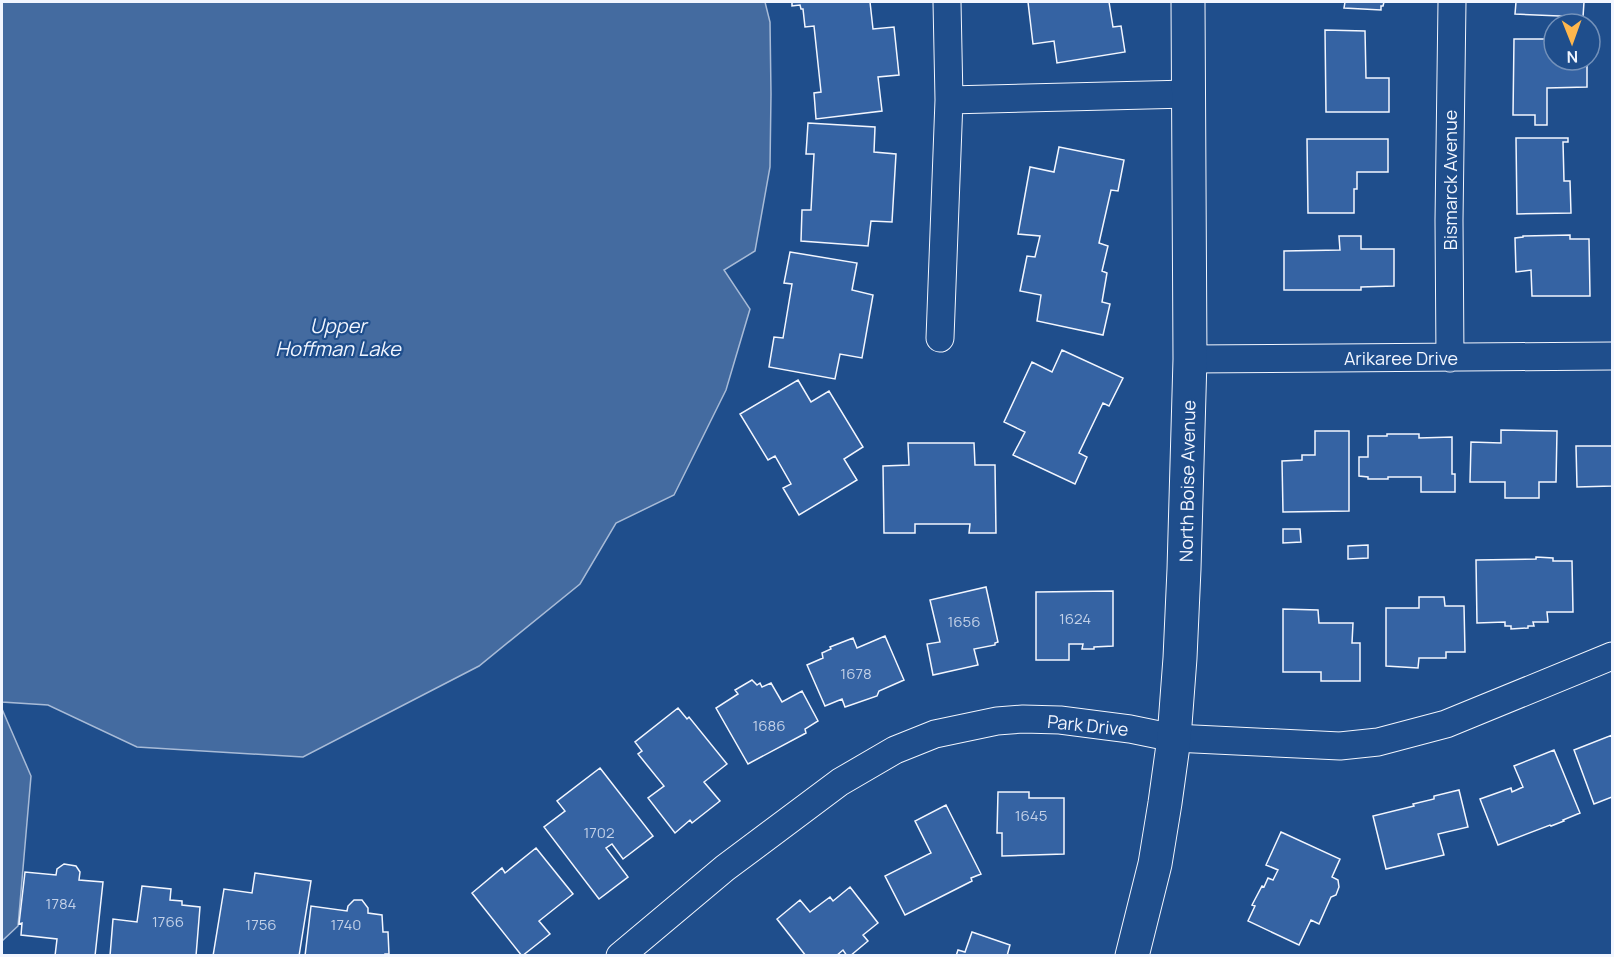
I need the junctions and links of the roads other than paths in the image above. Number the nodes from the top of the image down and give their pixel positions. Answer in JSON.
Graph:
{"nodes":[{"id":1,"x":947,"y":2,"type":"edge"},
{"id":2,"x":1188,"y":2,"type":"edge"},
{"id":3,"x":1452,"y":2,"type":"edge"},
{"id":4,"x":1188,"y":94,"type":"junction"},
{"id":5,"x":949,"y":99,"type":"junction"},
{"id":6,"x":939,"y":338,"type":"dead end"},
{"id":7,"x":1612,"y":356,"type":"edge"},
{"id":8,"x":1450,"y":358,"type":"junction"},
{"id":9,"x":1190,"y":359,"type":"junction"},
{"id":10,"x":1612,"y":656,"type":"edge"},
{"id":11,"x":1174,"y":738,"type":"junction"},
{"id":12,"x":620,"y":956,"type":"edge"},
{"id":13,"x":1132,"y":956,"type":"edge"}],
"edges":[{"from":1,"to":5,"type":"street"},
{"from":2,"to":4,"type":"street","name":"North Boise Avenue"},
{"from":3,"to":8,"type":"street","name":"Bismarck Avenue"},
{"from":4,"to":5,"type":"street"},
{"from":4,"to":9,"type":"street","name":"North Boise Avenue"},
{"from":5,"to":6,"type":"street"},
{"from":7,"to":8,"type":"street","name":"Arikaree Drive"},
{"from":8,"to":9,"type":"street","name":"Arikaree Drive"},
{"from":9,"to":11,"type":"street","name":"North Boise Avenue"},
{"from":10,"to":11,"type":"street","name":"Park Drive"},
{"from":11,"to":12,"type":"street","name":"Park Drive"},
{"from":11,"to":13,"type":"street","name":"North Boise Avenue"}]}
